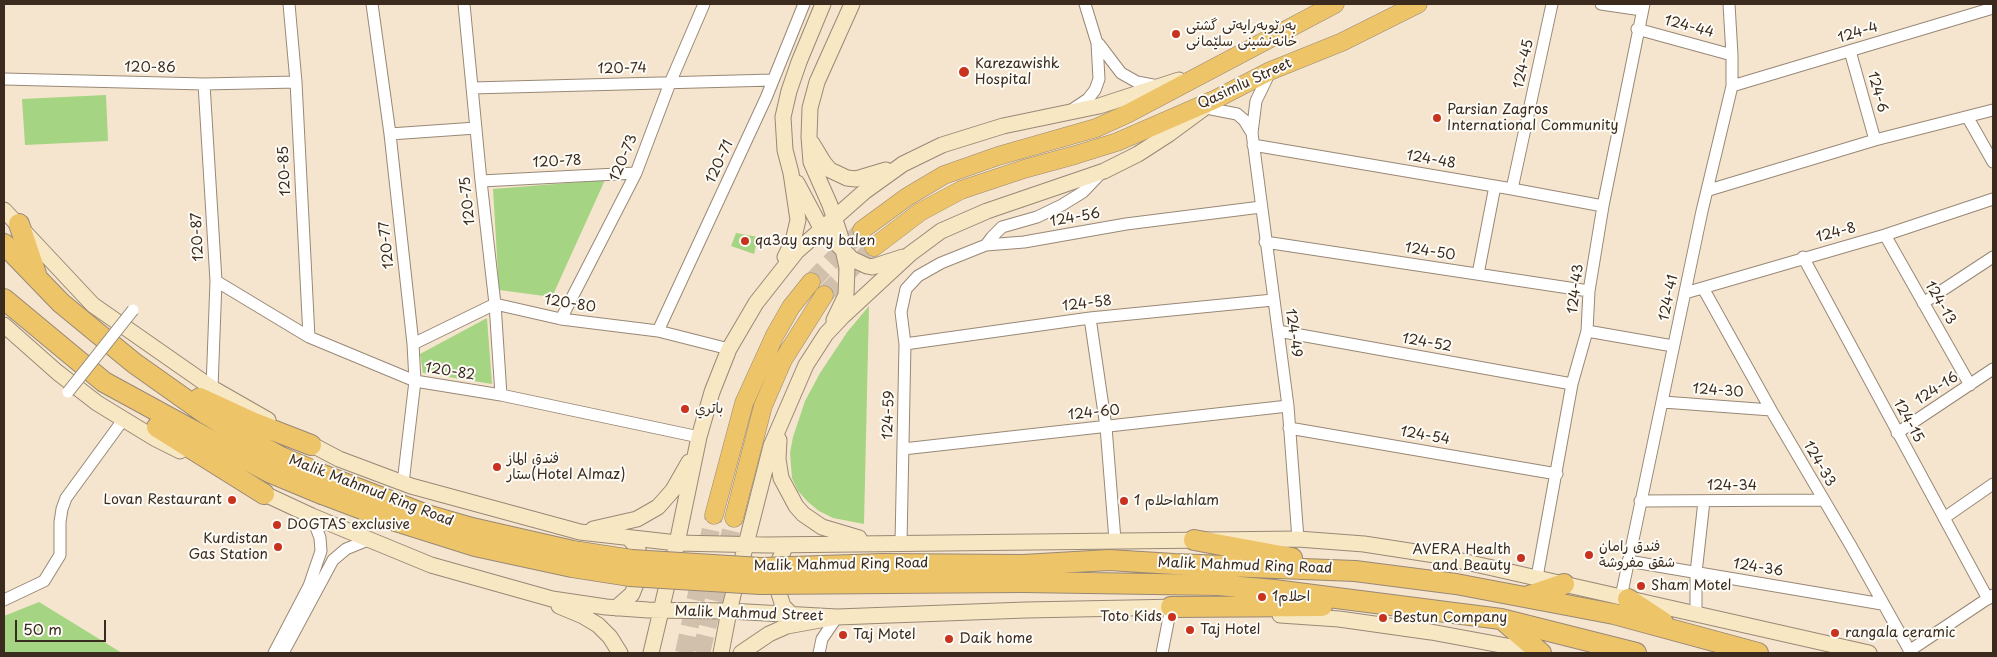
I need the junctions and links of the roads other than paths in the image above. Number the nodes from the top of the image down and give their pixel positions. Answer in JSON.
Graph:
{"nodes":[{"id":1,"x":289,"y":4,"type":"edge"},
{"id":2,"x":372,"y":4,"type":"edge"},
{"id":3,"x":464,"y":4,"type":"edge"},
{"id":4,"x":704,"y":4,"type":"edge"},
{"id":5,"x":804,"y":4,"type":"edge"},
{"id":6,"x":823,"y":4,"type":"edge"},
{"id":7,"x":852,"y":4,"type":"edge"},
{"id":8,"x":1085,"y":4,"type":"edge"},
{"id":9,"x":1335,"y":4,"type":"edge"},
{"id":10,"x":1418,"y":4,"type":"edge"},
{"id":11,"x":1552,"y":4,"type":"edge"},
{"id":12,"x":1601,"y":4,"type":"edge"},
{"id":13,"x":1729,"y":4,"type":"edge"},
{"id":14,"x":1643,"y":7,"type":"edge"},
{"id":15,"x":1993,"y":8,"type":"edge"},
{"id":16,"x":1637,"y":29,"type":"junction"},
{"id":17,"x":1097,"y":43,"type":"junction"},
{"id":18,"x":1850,"y":51,"type":"junction"},
{"id":19,"x":1732,"y":54,"type":"junction"},
{"id":20,"x":1217,"y":67,"type":"junction"},
{"id":21,"x":1270,"y":71,"type":"junction"},
{"id":22,"x":4,"y":79,"type":"edge"},
{"id":23,"x":773,"y":80,"type":"junction"},
{"id":24,"x":296,"y":82,"type":"junction"},
{"id":25,"x":670,"y":83,"type":"junction"},
{"id":26,"x":204,"y":84,"type":"junction"},
{"id":27,"x":1160,"y":86,"type":"junction"},
{"id":28,"x":1732,"y":86,"type":"junction"},
{"id":29,"x":472,"y":88,"type":"junction"},
{"id":30,"x":1206,"y":104,"type":"junction"},
{"id":31,"x":1993,"y":110,"type":"edge"},
{"id":32,"x":1064,"y":114,"type":"junction"},
{"id":33,"x":1968,"y":118,"type":"junction"},
{"id":34,"x":476,"y":128,"type":"junction"},
{"id":35,"x":1252,"y":133,"type":"junction"},
{"id":36,"x":390,"y":134,"type":"junction"},
{"id":37,"x":809,"y":137,"type":"junction"},
{"id":38,"x":1875,"y":140,"type":"junction"},
{"id":39,"x":1253,"y":145,"type":"junction"},
{"id":40,"x":1993,"y":162,"type":"edge"},
{"id":41,"x":903,"y":164,"type":"junction"},
{"id":42,"x":1104,"y":171,"type":"junction"},
{"id":43,"x":636,"y":173,"type":"junction"},
{"id":44,"x":791,"y":173,"type":"junction"},
{"id":45,"x":481,"y":180,"type":"junction"},
{"id":46,"x":1495,"y":186,"type":"junction"},
{"id":47,"x":1512,"y":189,"type":"junction"},
{"id":48,"x":1709,"y":190,"type":"junction"},
{"id":49,"x":1993,"y":199,"type":"edge"},
{"id":50,"x":1603,"y":206,"type":"junction"},
{"id":51,"x":1261,"y":207,"type":"junction"},
{"id":52,"x":4,"y":210,"type":"edge"},
{"id":53,"x":833,"y":218,"type":"junction"},
{"id":54,"x":18,"y":224,"type":"junction"},
{"id":55,"x":821,"y":228,"type":"junction"},
{"id":56,"x":862,"y":230,"type":"tunnel mouth"},
{"id":57,"x":1885,"y":235,"type":"junction"},
{"id":58,"x":1266,"y":242,"type":"junction"},
{"id":59,"x":4,"y":244,"type":"edge"},
{"id":60,"x":986,"y":245,"type":"junction"},
{"id":61,"x":874,"y":247,"type":"tunnel mouth"},
{"id":62,"x":844,"y":252,"type":"junction"},
{"id":63,"x":910,"y":254,"type":"junction"},
{"id":64,"x":1993,"y":257,"type":"edge"},
{"id":65,"x":1803,"y":258,"type":"junction"},
{"id":66,"x":1478,"y":274,"type":"junction"},
{"id":67,"x":37,"y":279,"type":"junction"},
{"id":68,"x":216,"y":281,"type":"junction"},
{"id":69,"x":811,"y":282,"type":"tunnel mouth"},
{"id":70,"x":770,"y":285,"type":"junction"},
{"id":71,"x":1703,"y":288,"type":"junction"},
{"id":72,"x":906,"y":289,"type":"joint"},
{"id":73,"x":1589,"y":292,"type":"junction"},
{"id":74,"x":1685,"y":293,"type":"junction"},
{"id":75,"x":824,"y":295,"type":"tunnel mouth"},
{"id":76,"x":4,"y":299,"type":"edge"},
{"id":77,"x":1273,"y":300,"type":"junction"},
{"id":78,"x":1923,"y":303,"type":"junction"},
{"id":79,"x":495,"y":304,"type":"junction"},
{"id":80,"x":133,"y":310,"type":"dead end"},
{"id":81,"x":1090,"y":318,"type":"junction"},
{"id":82,"x":561,"y":319,"type":"junction"},
{"id":83,"x":4,"y":325,"type":"edge"},
{"id":84,"x":1278,"y":331,"type":"junction"},
{"id":85,"x":1586,"y":331,"type":"junction"},
{"id":86,"x":658,"y":332,"type":"junction"},
{"id":87,"x":826,"y":334,"type":"junction"},
{"id":88,"x":309,"y":337,"type":"junction"},
{"id":89,"x":413,"y":344,"type":"junction"},
{"id":90,"x":906,"y":344,"type":"junction"},
{"id":91,"x":1673,"y":346,"type":"junction"},
{"id":92,"x":729,"y":349,"type":"junction"},
{"id":93,"x":134,"y":363,"type":"junction"},
{"id":94,"x":1993,"y":369,"type":"edge"},
{"id":95,"x":415,"y":381,"type":"junction"},
{"id":96,"x":104,"y":382,"type":"junction"},
{"id":97,"x":1572,"y":384,"type":"junction"},
{"id":98,"x":1970,"y":385,"type":"junction"},
{"id":99,"x":212,"y":388,"type":"junction"},
{"id":100,"x":68,"y":392,"type":"dead end"},
{"id":101,"x":501,"y":395,"type":"junction"},
{"id":102,"x":1662,"y":402,"type":"junction"},
{"id":103,"x":1288,"y":406,"type":"junction"},
{"id":104,"x":1771,"y":410,"type":"junction"},
{"id":105,"x":123,"y":420,"type":"junction"},
{"id":106,"x":779,"y":425,"type":"junction"},
{"id":107,"x":1106,"y":427,"type":"junction"},
{"id":108,"x":1289,"y":428,"type":"junction"},
{"id":109,"x":1897,"y":432,"type":"junction"},
{"id":110,"x":311,"y":445,"type":"junction"},
{"id":111,"x":697,"y":445,"type":"junction"},
{"id":112,"x":902,"y":449,"type":"junction"},
{"id":113,"x":1557,"y":474,"type":"junction"},
{"id":114,"x":403,"y":483,"type":"junction"},
{"id":115,"x":322,"y":484,"type":"junction"},
{"id":116,"x":1993,"y":484,"type":"edge"},
{"id":117,"x":264,"y":494,"type":"junction"},
{"id":118,"x":1823,"y":500,"type":"junction"},
{"id":119,"x":1640,"y":501,"type":"junction"},
{"id":120,"x":1704,"y":501,"type":"junction"},
{"id":121,"x":714,"y":515,"type":"tunnel mouth"},
{"id":122,"x":312,"y":516,"type":"junction"},
{"id":123,"x":734,"y":518,"type":"tunnel mouth"},
{"id":124,"x":1944,"y":518,"type":"junction"},
{"id":125,"x":580,"y":532,"type":"junction"},
{"id":126,"x":629,"y":538,"type":"junction"},
{"id":127,"x":1298,"y":539,"type":"junction"},
{"id":128,"x":368,"y":540,"type":"junction"},
{"id":129,"x":1114,"y":540,"type":"junction"},
{"id":130,"x":1194,"y":540,"type":"junction"},
{"id":131,"x":677,"y":543,"type":"junction"},
{"id":132,"x":880,"y":543,"type":"junction"},
{"id":133,"x":901,"y":543,"type":"junction"},
{"id":134,"x":747,"y":544,"type":"junction"},
{"id":135,"x":786,"y":545,"type":"junction"},
{"id":136,"x":1628,"y":561,"type":"junction"},
{"id":137,"x":1355,"y":570,"type":"junction"},
{"id":138,"x":1696,"y":572,"type":"junction"},
{"id":139,"x":1023,"y":573,"type":"junction"},
{"id":140,"x":470,"y":577,"type":"junction"},
{"id":141,"x":1537,"y":578,"type":"junction"},
{"id":142,"x":1564,"y":584,"type":"junction"},
{"id":143,"x":1525,"y":597,"type":"junction"},
{"id":144,"x":1990,"y":597,"type":"edge"},
{"id":145,"x":1624,"y":598,"type":"junction"},
{"id":146,"x":4,"y":600,"type":"edge"},
{"id":147,"x":1882,"y":604,"type":"junction"},
{"id":148,"x":1401,"y":606,"type":"junction"},
{"id":149,"x":1171,"y":607,"type":"junction"},
{"id":150,"x":616,"y":608,"type":"junction"},
{"id":151,"x":661,"y":611,"type":"junction"},
{"id":152,"x":729,"y":611,"type":"junction"},
{"id":153,"x":791,"y":614,"type":"junction"},
{"id":154,"x":1696,"y":614,"type":"junction"},
{"id":155,"x":837,"y":617,"type":"junction"},
{"id":156,"x":1501,"y":619,"type":"junction"},
{"id":157,"x":1677,"y":632,"type":"junction"},
{"id":158,"x":1910,"y":652,"type":"edge"},
{"id":159,"x":274,"y":653,"type":"edge"},
{"id":160,"x":283,"y":653,"type":"edge"},
{"id":161,"x":620,"y":653,"type":"edge"},
{"id":162,"x":651,"y":653,"type":"edge"},
{"id":163,"x":721,"y":653,"type":"edge"},
{"id":164,"x":741,"y":653,"type":"edge"},
{"id":165,"x":819,"y":653,"type":"edge"},
{"id":166,"x":1162,"y":653,"type":"edge"},
{"id":167,"x":1542,"y":653,"type":"edge"},
{"id":168,"x":1636,"y":653,"type":"edge"},
{"id":169,"x":1758,"y":653,"type":"edge"},
{"id":170,"x":1869,"y":653,"type":"edge"}],
"edges":[{"from":1,"to":24,"type":"street","name":"120-85"},
{"from":2,"to":36,"type":"street","name":"120-77"},
{"from":3,"to":29,"type":"street","name":"120-75"},
{"from":4,"to":25,"type":"street","name":"120-73"},
{"from":5,"to":23,"type":"street","name":"120-71"},
{"from":6,"to":44,"type":"main road"},
{"from":7,"to":37,"type":"main road"},
{"from":8,"to":17,"type":"street"},
{"from":9,"to":20,"type":"main road","name":"Qasimlu Street"},
{"from":10,"to":21,"type":"main road","name":"Qasimlu Street"},
{"from":11,"to":47,"type":"street","name":"124-45"},
{"from":12,"to":14,"type":"street"},
{"from":13,"to":19,"type":"street","name":"124-41"},
{"from":14,"to":16,"type":"street","name":"124-43"},
{"from":15,"to":18,"type":"street","name":"124-4"},
{"from":16,"to":19,"type":"street","name":"124-44"},
{"from":16,"to":50,"type":"street","name":"124-43"},
{"from":17,"to":27,"type":"street"},
{"from":17,"to":32,"type":"street"},
{"from":18,"to":28,"type":"street","name":"124-4"},
{"from":18,"to":38,"type":"street","name":"124-6"},
{"from":19,"to":28,"type":"street","name":"124-41"},
{"from":20,"to":27,"type":"main road"},
{"from":20,"to":56,"type":"main road","name":"Qasimlu Street"},
{"from":21,"to":30,"type":"main road","name":"Qasimlu Street"},
{"from":21,"to":35,"type":"street","name":"124-49"},
{"from":22,"to":26,"type":"street","name":"120-86"},
{"from":23,"to":25,"type":"street","name":"120-74"},
{"from":23,"to":86,"type":"street","name":"120-71"},
{"from":24,"to":26,"type":"street","name":"120-86"},
{"from":24,"to":88,"type":"street","name":"120-85"},
{"from":25,"to":29,"type":"street","name":"120-74"},
{"from":25,"to":43,"type":"street","name":"120-73"},
{"from":26,"to":68,"type":"street","name":"120-87"},
{"from":27,"to":32,"type":"main road"},
{"from":28,"to":48,"type":"street","name":"124-41"},
{"from":29,"to":34,"type":"street","name":"120-75"},
{"from":30,"to":35,"type":"street"},
{"from":30,"to":42,"type":"main road"},
{"from":30,"to":61,"type":"main road","name":"Qasimlu Street"},
{"from":31,"to":33,"type":"street"},
{"from":32,"to":41,"type":"main road"},
{"from":33,"to":38,"type":"street"},
{"from":33,"to":40,"type":"street"},
{"from":34,"to":36,"type":"street"},
{"from":34,"to":45,"type":"street","name":"120-75"},
{"from":35,"to":39,"type":"street","name":"124-49"},
{"from":36,"to":89,"type":"street","name":"120-77"},
{"from":37,"to":41,"type":"main road"},
{"from":37,"to":53,"type":"main road"},
{"from":38,"to":48,"type":"street"},
{"from":39,"to":46,"type":"street","name":"124-48"},
{"from":39,"to":51,"type":"street","name":"124-49"},
{"from":41,"to":53,"type":"main road"},
{"from":42,"to":60,"type":"street"},
{"from":42,"to":63,"type":"main road"},
{"from":43,"to":45,"type":"street","name":"120-78"},
{"from":43,"to":82,"type":"street","name":"120-73"},
{"from":44,"to":55,"type":"main road"},
{"from":44,"to":70,"type":"main road"},
{"from":45,"to":79,"type":"street","name":"120-75"},
{"from":46,"to":47,"type":"street","name":"124-48"},
{"from":46,"to":66,"type":"street"},
{"from":47,"to":50,"type":"street","name":"124-48"},
{"from":48,"to":74,"type":"street","name":"124-41"},
{"from":49,"to":57,"type":"street","name":"124-8"},
{"from":50,"to":73,"type":"street","name":"124-43"},
{"from":51,"to":58,"type":"street","name":"124-49"},
{"from":51,"to":60,"type":"street","name":"124-56"},
{"from":52,"to":54,"type":"main road"},
{"from":53,"to":55,"type":"main road"},
{"from":53,"to":62,"type":"main road"},
{"from":54,"to":67,"type":"highway"},
{"from":54,"to":99,"type":"main road"},
{"from":55,"to":62,"type":"main road"},
{"from":55,"to":70,"type":"main road"},
{"from":57,"to":65,"type":"street","name":"124-8"},
{"from":57,"to":78,"type":"street","name":"124-13"},
{"from":58,"to":66,"type":"street","name":"124-50"},
{"from":58,"to":77,"type":"street","name":"124-49"},
{"from":59,"to":67,"type":"highway","name":"Malik Mahmud Ring Road"},
{"from":60,"to":72,"type":"street","name":"124-56"},
{"from":62,"to":63,"type":"main road"},
{"from":62,"to":87,"type":"main road"},
{"from":63,"to":87,"type":"main road"},
{"from":64,"to":78,"type":"street"},
{"from":65,"to":71,"type":"street","name":"124-8"},
{"from":65,"to":109,"type":"street","name":"124-15"},
{"from":66,"to":73,"type":"street","name":"124-50"},
{"from":67,"to":93,"type":"highway","name":"Malik Mahmud Ring Road"},
{"from":68,"to":88,"type":"street","name":"120-82"},
{"from":68,"to":99,"type":"street","name":"120-87"},
{"from":69,"to":121,"type":"main road"},
{"from":70,"to":92,"type":"main road"},
{"from":71,"to":74,"type":"street","name":"124-8"},
{"from":71,"to":104,"type":"street","name":"124-33"},
{"from":72,"to":90,"type":"street","name":"124-59"},
{"from":73,"to":85,"type":"street","name":"124-43"},
{"from":74,"to":91,"type":"street","name":"124-41"},
{"from":75,"to":123,"type":"main road"},
{"from":76,"to":96,"type":"highway","name":"Malik Mahmud Ring Road"},
{"from":77,"to":81,"type":"street","name":"124-58"},
{"from":77,"to":84,"type":"street","name":"124-49"},
{"from":78,"to":98,"type":"street","name":"124-13"},
{"from":79,"to":82,"type":"street","name":"120-80"},
{"from":79,"to":89,"type":"street"},
{"from":79,"to":101,"type":"street","name":"120-75"},
{"from":80,"to":100,"type":"street","bridge":true},
{"from":81,"to":90,"type":"street","name":"124-58"},
{"from":81,"to":107,"type":"street"},
{"from":82,"to":86,"type":"street","name":"120-80"},
{"from":83,"to":105,"type":"main road"},
{"from":84,"to":97,"type":"street","name":"124-52"},
{"from":84,"to":103,"type":"street","name":"124-49"},
{"from":85,"to":91,"type":"street"},
{"from":85,"to":97,"type":"street","name":"124-43"},
{"from":86,"to":92,"type":"street","name":"120-80"},
{"from":87,"to":106,"type":"main road"},
{"from":88,"to":95,"type":"street","name":"120-82"},
{"from":89,"to":95,"type":"street","name":"120-77"},
{"from":90,"to":112,"type":"street","name":"124-59"},
{"from":91,"to":102,"type":"street","name":"124-41"},
{"from":92,"to":111,"type":"main road"},
{"from":93,"to":110,"type":"highway"},
{"from":93,"to":115,"type":"highway","name":"Malik Mahmud Ring Road"},
{"from":94,"to":98,"type":"street","name":"124-16"},
{"from":95,"to":101,"type":"street","name":"120-82"},
{"from":95,"to":114,"type":"street","name":"120-77"},
{"from":96,"to":115,"type":"highway","name":"Malik Mahmud Ring Road"},
{"from":96,"to":117,"type":"highway"},
{"from":97,"to":113,"type":"street","name":"124-43"},
{"from":98,"to":109,"type":"street","name":"124-16"},
{"from":99,"to":110,"type":"main road"},
{"from":101,"to":111,"type":"street","name":"120-82"},
{"from":102,"to":104,"type":"street","name":"124-30"},
{"from":102,"to":119,"type":"street","name":"124-41"},
{"from":103,"to":107,"type":"street","name":"124-60"},
{"from":103,"to":108,"type":"street","name":"124-49"},
{"from":104,"to":118,"type":"street","name":"124-33"},
{"from":105,"to":117,"type":"main road"},
{"from":105,"to":146,"type":"street"},
{"from":106,"to":132,"type":"main road"},
{"from":106,"to":134,"type":"main road"},
{"from":107,"to":112,"type":"street","name":"124-60"},
{"from":107,"to":129,"type":"street"},
{"from":108,"to":113,"type":"street","name":"124-54"},
{"from":108,"to":127,"type":"street","name":"124-49"},
{"from":109,"to":124,"type":"street","name":"124-15"},
{"from":110,"to":114,"type":"main road"},
{"from":111,"to":125,"type":"main road"},
{"from":111,"to":131,"type":"main road"},
{"from":112,"to":133,"type":"street","name":"124-59"},
{"from":113,"to":141,"type":"street","name":"124-43"},
{"from":114,"to":125,"type":"main road"},
{"from":115,"to":139,"type":"highway","name":"Malik Mahmud Ring Road","bridge":true},
{"from":116,"to":124,"type":"street"},
{"from":117,"to":122,"type":"main road"},
{"from":118,"to":120,"type":"street","name":"124-34"},
{"from":118,"to":147,"type":"street","name":"124-33"},
{"from":119,"to":120,"type":"street","name":"124-34"},
{"from":119,"to":136,"type":"street","name":"124-41"},
{"from":120,"to":138,"type":"street"},
{"from":122,"to":128,"type":"main road"},
{"from":122,"to":159,"type":"street"},
{"from":124,"to":144,"type":"street","name":"124-15"},
{"from":125,"to":126,"type":"main road"},
{"from":126,"to":131,"type":"main road"},
{"from":126,"to":150,"type":"main road"},
{"from":127,"to":130,"type":"main road"},
{"from":127,"to":141,"type":"main road"},
{"from":128,"to":140,"type":"main road"},
{"from":128,"to":160,"type":"street"},
{"from":129,"to":130,"type":"main road"},
{"from":129,"to":133,"type":"main road"},
{"from":130,"to":137,"type":"highway"},
{"from":131,"to":134,"type":"main road"},
{"from":131,"to":151,"type":"main road"},
{"from":132,"to":133,"type":"main road"},
{"from":132,"to":135,"type":"main road"},
{"from":134,"to":135,"type":"main road"},
{"from":134,"to":152,"type":"main road"},
{"from":135,"to":153,"type":"main road"},
{"from":136,"to":138,"type":"street","name":"124-36"},
{"from":136,"to":145,"type":"street","name":"124-41"},
{"from":137,"to":139,"type":"highway","name":"Malik Mahmud Ring Road"},
{"from":137,"to":143,"type":"highway","name":"Malik Mahmud Ring Road"},
{"from":138,"to":147,"type":"street","name":"124-36"},
{"from":138,"to":154,"type":"street"},
{"from":139,"to":148,"type":"highway","name":"Malik Mahmud Ring Road"},
{"from":140,"to":150,"type":"main road"},
{"from":140,"to":161,"type":"main road"},
{"from":141,"to":142,"type":"main road"},
{"from":142,"to":143,"type":"highway"},
{"from":142,"to":145,"type":"main road"},
{"from":143,"to":157,"type":"highway","name":"Malik Mahmud Ring Road"},
{"from":144,"to":158,"type":"street"},
{"from":145,"to":154,"type":"main road"},
{"from":145,"to":157,"type":"highway"},
{"from":147,"to":158,"type":"street","name":"124-33"},
{"from":148,"to":149,"type":"highway"},
{"from":148,"to":156,"type":"highway","name":"Malik Mahmud Ring Road"},
{"from":149,"to":155,"type":"main road"},
{"from":149,"to":166,"type":"street"},
{"from":149,"to":167,"type":"main road"},
{"from":150,"to":151,"type":"main road"},
{"from":151,"to":152,"type":"main road","name":"Malik Mahmud Street"},
{"from":151,"to":162,"type":"main road"},
{"from":152,"to":153,"type":"main road","name":"Malik Mahmud Street"},
{"from":152,"to":163,"type":"main road"},
{"from":153,"to":155,"type":"main road","name":"Malik Mahmud Street"},
{"from":154,"to":170,"type":"main road"},
{"from":155,"to":164,"type":"main road"},
{"from":155,"to":165,"type":"street"},
{"from":156,"to":167,"type":"highway"},
{"from":156,"to":168,"type":"highway","name":"Malik Mahmud Ring Road"},
{"from":157,"to":169,"type":"highway","name":"Malik Mahmud Ring Road"}]}
